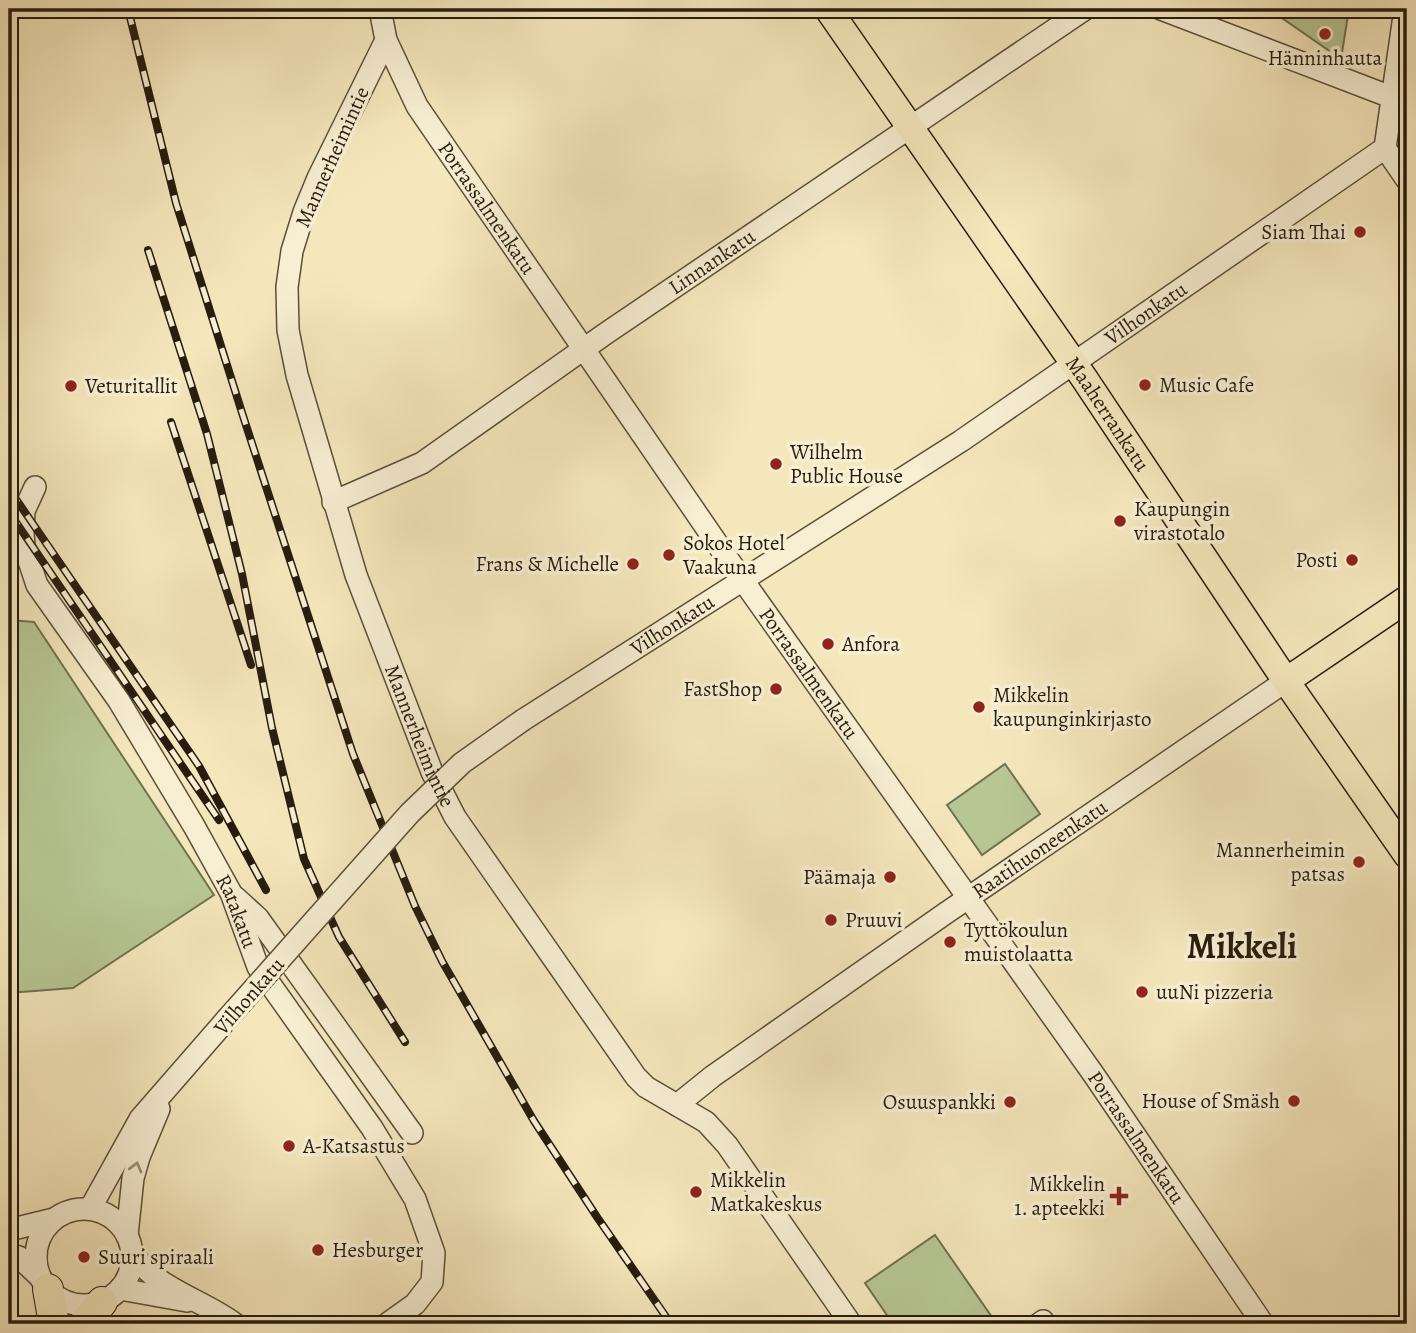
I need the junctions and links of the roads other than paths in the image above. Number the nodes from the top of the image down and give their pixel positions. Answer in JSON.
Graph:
{"nodes":[{"id":1,"x":380,"y":9,"type":"edge"},
{"id":2,"x":828,"y":9,"type":"edge"},
{"id":3,"x":1085,"y":9,"type":"edge"},
{"id":4,"x":1161,"y":9,"type":"edge"},
{"id":5,"x":1405,"y":9,"type":"edge"},
{"id":6,"x":386,"y":40,"type":"junction"},
{"id":7,"x":1391,"y":97,"type":"junction"},
{"id":8,"x":910,"y":128,"type":"junction"},
{"id":9,"x":1385,"y":148,"type":"junction"},
{"id":10,"x":1407,"y":180,"type":"edge"},
{"id":11,"x":585,"y":348,"type":"junction"},
{"id":12,"x":1074,"y":364,"type":"junction"},
{"id":13,"x":35,"y":487,"type":"dead end"},
{"id":14,"x":333,"y":502,"type":"junction"},
{"id":15,"x":743,"y":580,"type":"junction"},
{"id":16,"x":1407,"y":599,"type":"edge"},
{"id":17,"x":1286,"y":681,"type":"junction"},
{"id":18,"x":1407,"y":855,"type":"edge"},
{"id":19,"x":231,"y":893,"type":"junction"},
{"id":20,"x":969,"y":897,"type":"junction"},
{"id":21,"x":168,"y":1089,"type":"junction"},
{"id":22,"x":677,"y":1105,"type":"junction"},
{"id":23,"x":411,"y":1132,"type":"dead end"},
{"id":24,"x":90,"y":1209,"type":"junction"},
{"id":25,"x":54,"y":1219,"type":"junction"},
{"id":26,"x":9,"y":1230,"type":"edge"},
{"id":27,"x":129,"y":1244,"type":"junction"},
{"id":28,"x":9,"y":1254,"type":"edge"},
{"id":29,"x":44,"y":1283,"type":"junction"},
{"id":30,"x":198,"y":1303,"type":"junction"},
{"id":31,"x":102,"y":1305,"type":"edge"},
{"id":32,"x":54,"y":1324,"type":"edge"},
{"id":33,"x":234,"y":1324,"type":"edge"},
{"id":34,"x":387,"y":1324,"type":"edge"},
{"id":35,"x":851,"y":1324,"type":"edge"},
{"id":36,"x":1263,"y":1324,"type":"edge"}],
"edges":[{"from":1,"to":6,"type":"street","name":"Porrassalmenkatu"},
{"from":2,"to":8,"type":"main road","name":"Maaherrankatu"},
{"from":3,"to":8,"type":"street","name":"Linnankatu"},
{"from":4,"to":7,"type":"street"},
{"from":5,"to":7,"type":"street"},
{"from":6,"to":11,"type":"street","name":"Porrassalmenkatu"},
{"from":6,"to":14,"type":"street","name":"Mannerheimintie"},
{"from":7,"to":9,"type":"street"},
{"from":8,"to":11,"type":"street","name":"Linnankatu"},
{"from":8,"to":12,"type":"main road","name":"Maaherrankatu"},
{"from":9,"to":10,"type":"street"},
{"from":9,"to":12,"type":"street","name":"Vilhonkatu"},
{"from":11,"to":14,"type":"street","name":"Linnankatu"},
{"from":11,"to":15,"type":"street","name":"Porrassalmenkatu"},
{"from":12,"to":15,"type":"street","name":"Vilhonkatu"},
{"from":12,"to":17,"type":"main road","name":"Maaherrankatu"},
{"from":13,"to":19,"type":"street","name":"Ratakatu"},
{"from":14,"to":22,"type":"street","name":"Mannerheimintie"},
{"from":15,"to":20,"type":"street","name":"Porrassalmenkatu"},
{"from":15,"to":21,"type":"street","name":"Vilhonkatu","bridge":true},
{"from":16,"to":17,"type":"main road","name":"Raatihuoneenkatu"},
{"from":17,"to":18,"type":"main road","name":"Maaherrankatu"},
{"from":17,"to":20,"type":"street","name":"Raatihuoneenkatu"},
{"from":19,"to":23,"type":"street"},
{"from":19,"to":34,"type":"street","name":"Ratakatu"},
{"from":20,"to":22,"type":"street","name":"Raatihuoneenkatu"},
{"from":20,"to":36,"type":"street","name":"Porrassalmenkatu"},
{"from":21,"to":24,"type":"street","name":"Vilhonkatu"},
{"from":27,"to":21,"type":"street","name":"Vilhonkatu","one_way":true},
{"from":22,"to":35,"type":"street","name":"Mannerheimintie"},
{"from":24,"to":25,"type":"street"},
{"from":24,"to":27,"type":"street"},
{"from":25,"to":26,"type":"street"},
{"from":25,"to":29,"type":"street"},
{"from":27,"to":30,"type":"street"},
{"from":27,"to":31,"type":"street"},
{"from":28,"to":29,"type":"street"},
{"from":29,"to":31,"type":"street"},
{"from":29,"to":32,"type":"highway"},
{"from":30,"to":31,"type":"street"},
{"from":30,"to":33,"type":"street"}]}
